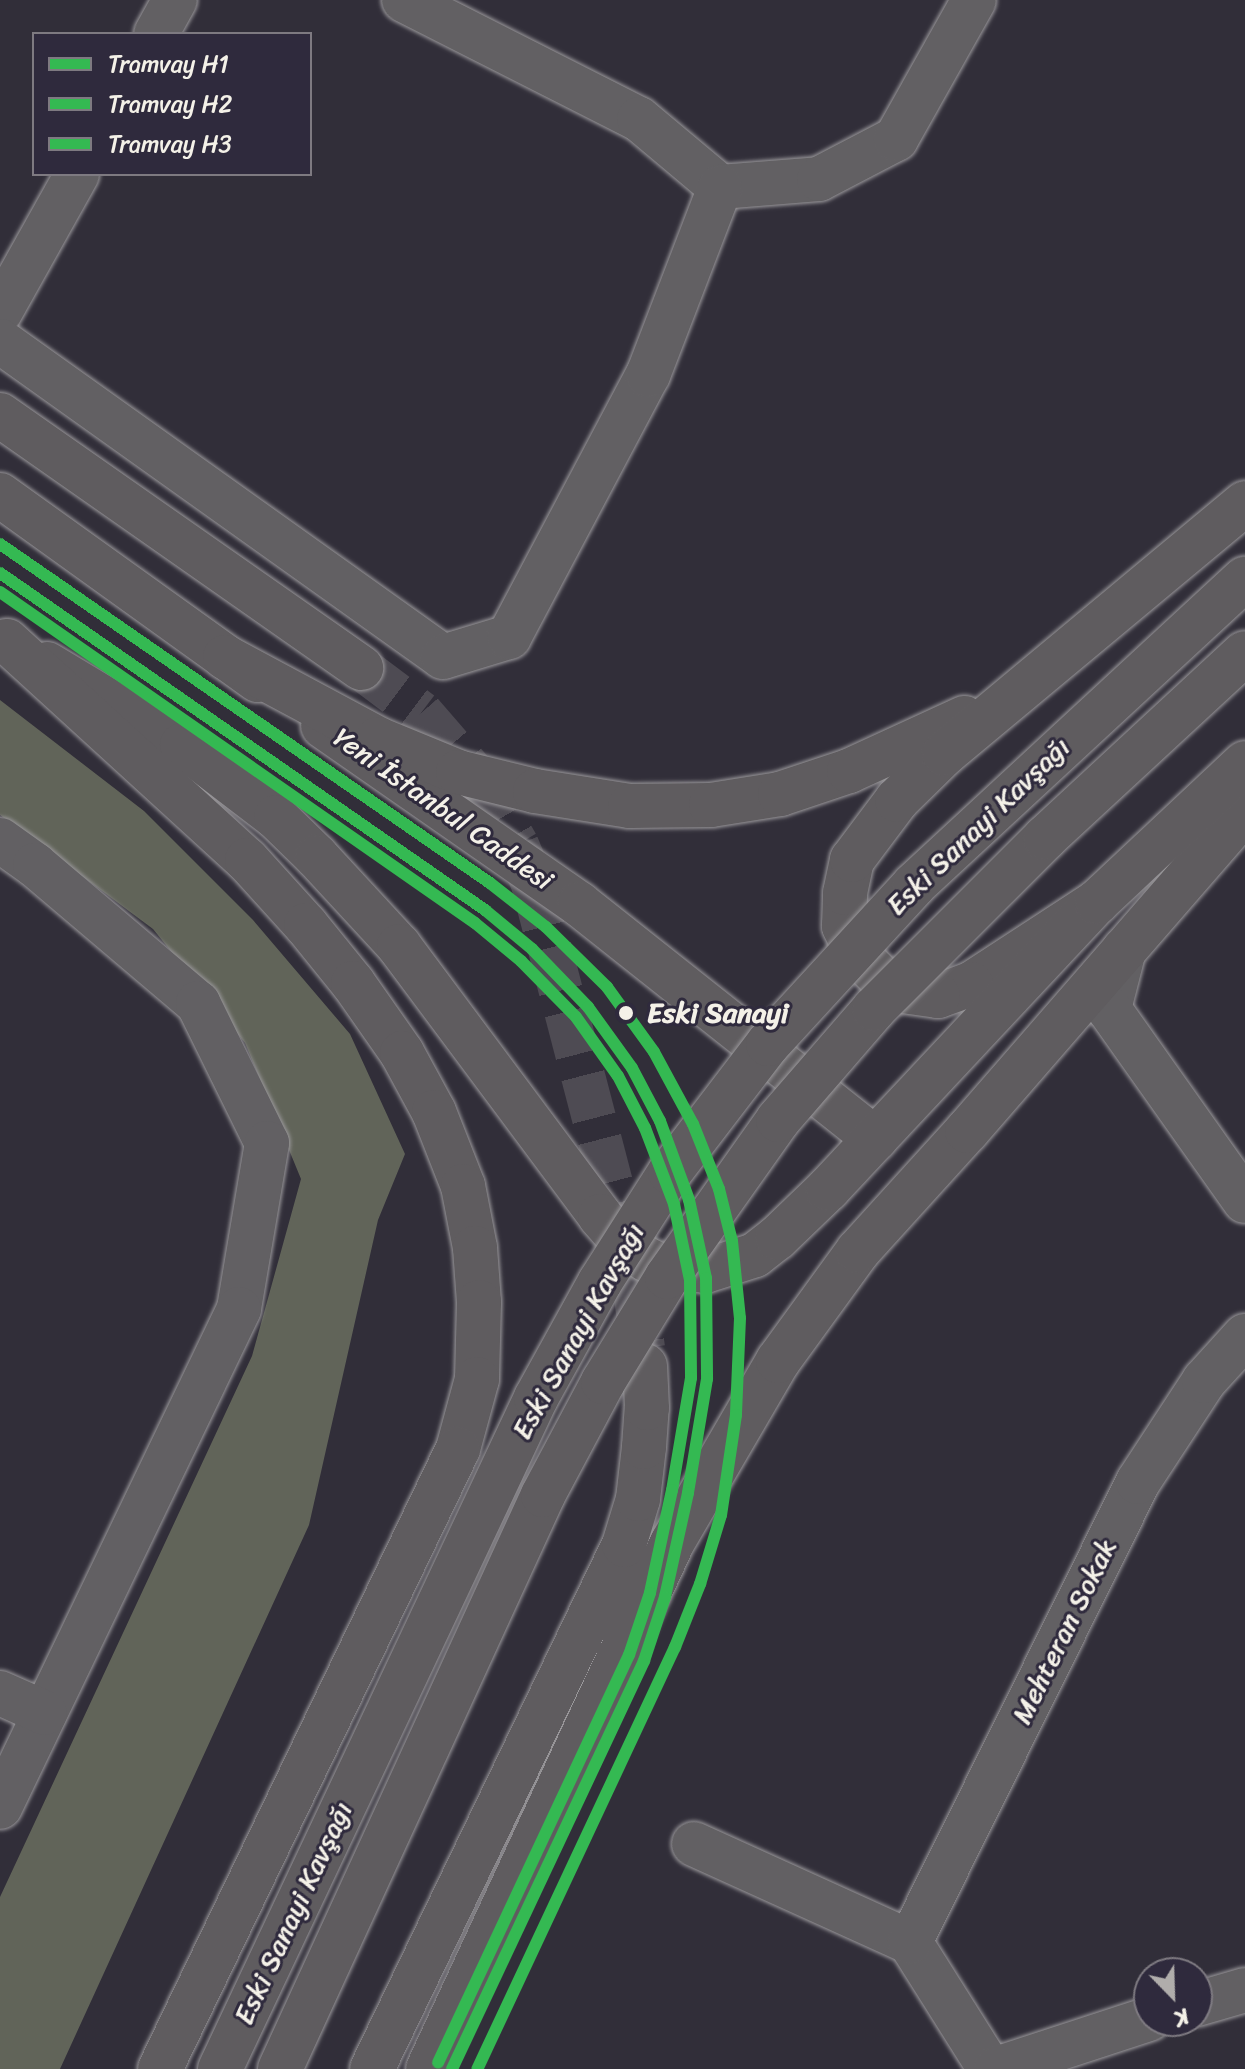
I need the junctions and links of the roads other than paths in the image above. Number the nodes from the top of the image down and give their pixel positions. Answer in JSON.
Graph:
{"nodes":[{"id":1,"x":175,"y":0,"type":"edge"},
{"id":2,"x":404,"y":0,"type":"edge"},
{"id":3,"x":974,"y":0,"type":"edge"},
{"id":4,"x":157,"y":32,"type":"edge"},
{"id":5,"x":76,"y":176,"type":"edge"},
{"id":6,"x":720,"y":187,"type":"junction"},
{"id":7,"x":0,"y":312,"type":"edge"},
{"id":8,"x":0,"y":341,"type":"edge"},
{"id":9,"x":0,"y":415,"type":"edge"},
{"id":10,"x":0,"y":495,"type":"edge"},
{"id":11,"x":1245,"y":503,"type":"edge"},
{"id":12,"x":1245,"y":578,"type":"edge"},
{"id":13,"x":4,"y":639,"type":"edge"},
{"id":14,"x":1245,"y":653,"type":"edge"},
{"id":15,"x":225,"y":657,"type":"junction"},
{"id":16,"x":361,"y":668,"type":"tunnel mouth"},
{"id":17,"x":1029,"y":683,"type":"junction"},
{"id":18,"x":1245,"y":763,"type":"edge"},
{"id":19,"x":1245,"y":811,"type":"edge"},
{"id":20,"x":0,"y":840,"type":"edge"},
{"id":21,"x":1097,"y":902,"type":"junction"},
{"id":22,"x":1124,"y":950,"type":"junction"},
{"id":23,"x":875,"y":1139,"type":"junction"},
{"id":24,"x":1245,"y":1201,"type":"edge"},
{"id":25,"x":1245,"y":1336,"type":"edge"},
{"id":26,"x":645,"y":1366,"type":"tunnel mouth"},
{"id":27,"x":0,"y":1693,"type":"edge"},
{"id":28,"x":45,"y":1713,"type":"junction"},
{"id":29,"x":0,"y":1807,"type":"edge"},
{"id":30,"x":694,"y":1844,"type":"dead end"},
{"id":31,"x":910,"y":1942,"type":"junction"},
{"id":32,"x":1245,"y":1990,"type":"edge"},
{"id":33,"x":1213,"y":1999,"type":"edge"},
{"id":34,"x":1133,"y":2024,"type":"edge"},
{"id":35,"x":160,"y":2069,"type":"edge"},
{"id":36,"x":220,"y":2069,"type":"edge"},
{"id":37,"x":280,"y":2069,"type":"edge"},
{"id":38,"x":372,"y":2069,"type":"edge"},
{"id":39,"x":428,"y":2069,"type":"edge"},
{"id":40,"x":990,"y":2069,"type":"edge"},
{"id":41,"x":996,"y":2069,"type":"edge"}],
"edges":[{"from":1,"to":4,"type":"street"},
{"from":2,"to":6,"type":"street"},
{"from":3,"to":6,"type":"street"},
{"from":5,"to":7,"type":"street"},
{"from":6,"to":8,"type":"street"},
{"from":9,"to":16,"type":"main road"},
{"from":10,"to":15,"type":"main road","name":"Yeni İstanbul Caddesi"},
{"from":11,"to":17,"type":"main road"},
{"from":12,"to":36,"type":"main road","name":"Eski Sanayi Kavşağı","bridge":true},
{"from":13,"to":23,"type":"main road"},
{"from":13,"to":35,"type":"main road"},
{"from":14,"to":37,"type":"main road","name":"Eski Sanayi Kavşağı","bridge":true},
{"from":15,"to":17,"type":"main road"},
{"from":15,"to":23,"type":"main road","name":"Yeni İstanbul Caddesi"},
{"from":17,"to":21,"type":"main road"},
{"from":18,"to":21,"type":"main road"},
{"from":19,"to":22,"type":"main road"},
{"from":20,"to":28,"type":"street"},
{"from":21,"to":23,"type":"main road"},
{"from":22,"to":24,"type":"street"},
{"from":22,"to":39,"type":"main road"},
{"from":25,"to":31,"type":"street","name":"Mehteran Sokak"},
{"from":26,"to":38,"type":"main road"},
{"from":27,"to":28,"type":"street"},
{"from":28,"to":29,"type":"street"},
{"from":30,"to":31,"type":"street"},
{"from":31,"to":40,"type":"street"},
{"from":32,"to":33,"type":"street"},
{"from":34,"to":41,"type":"street"}]}
